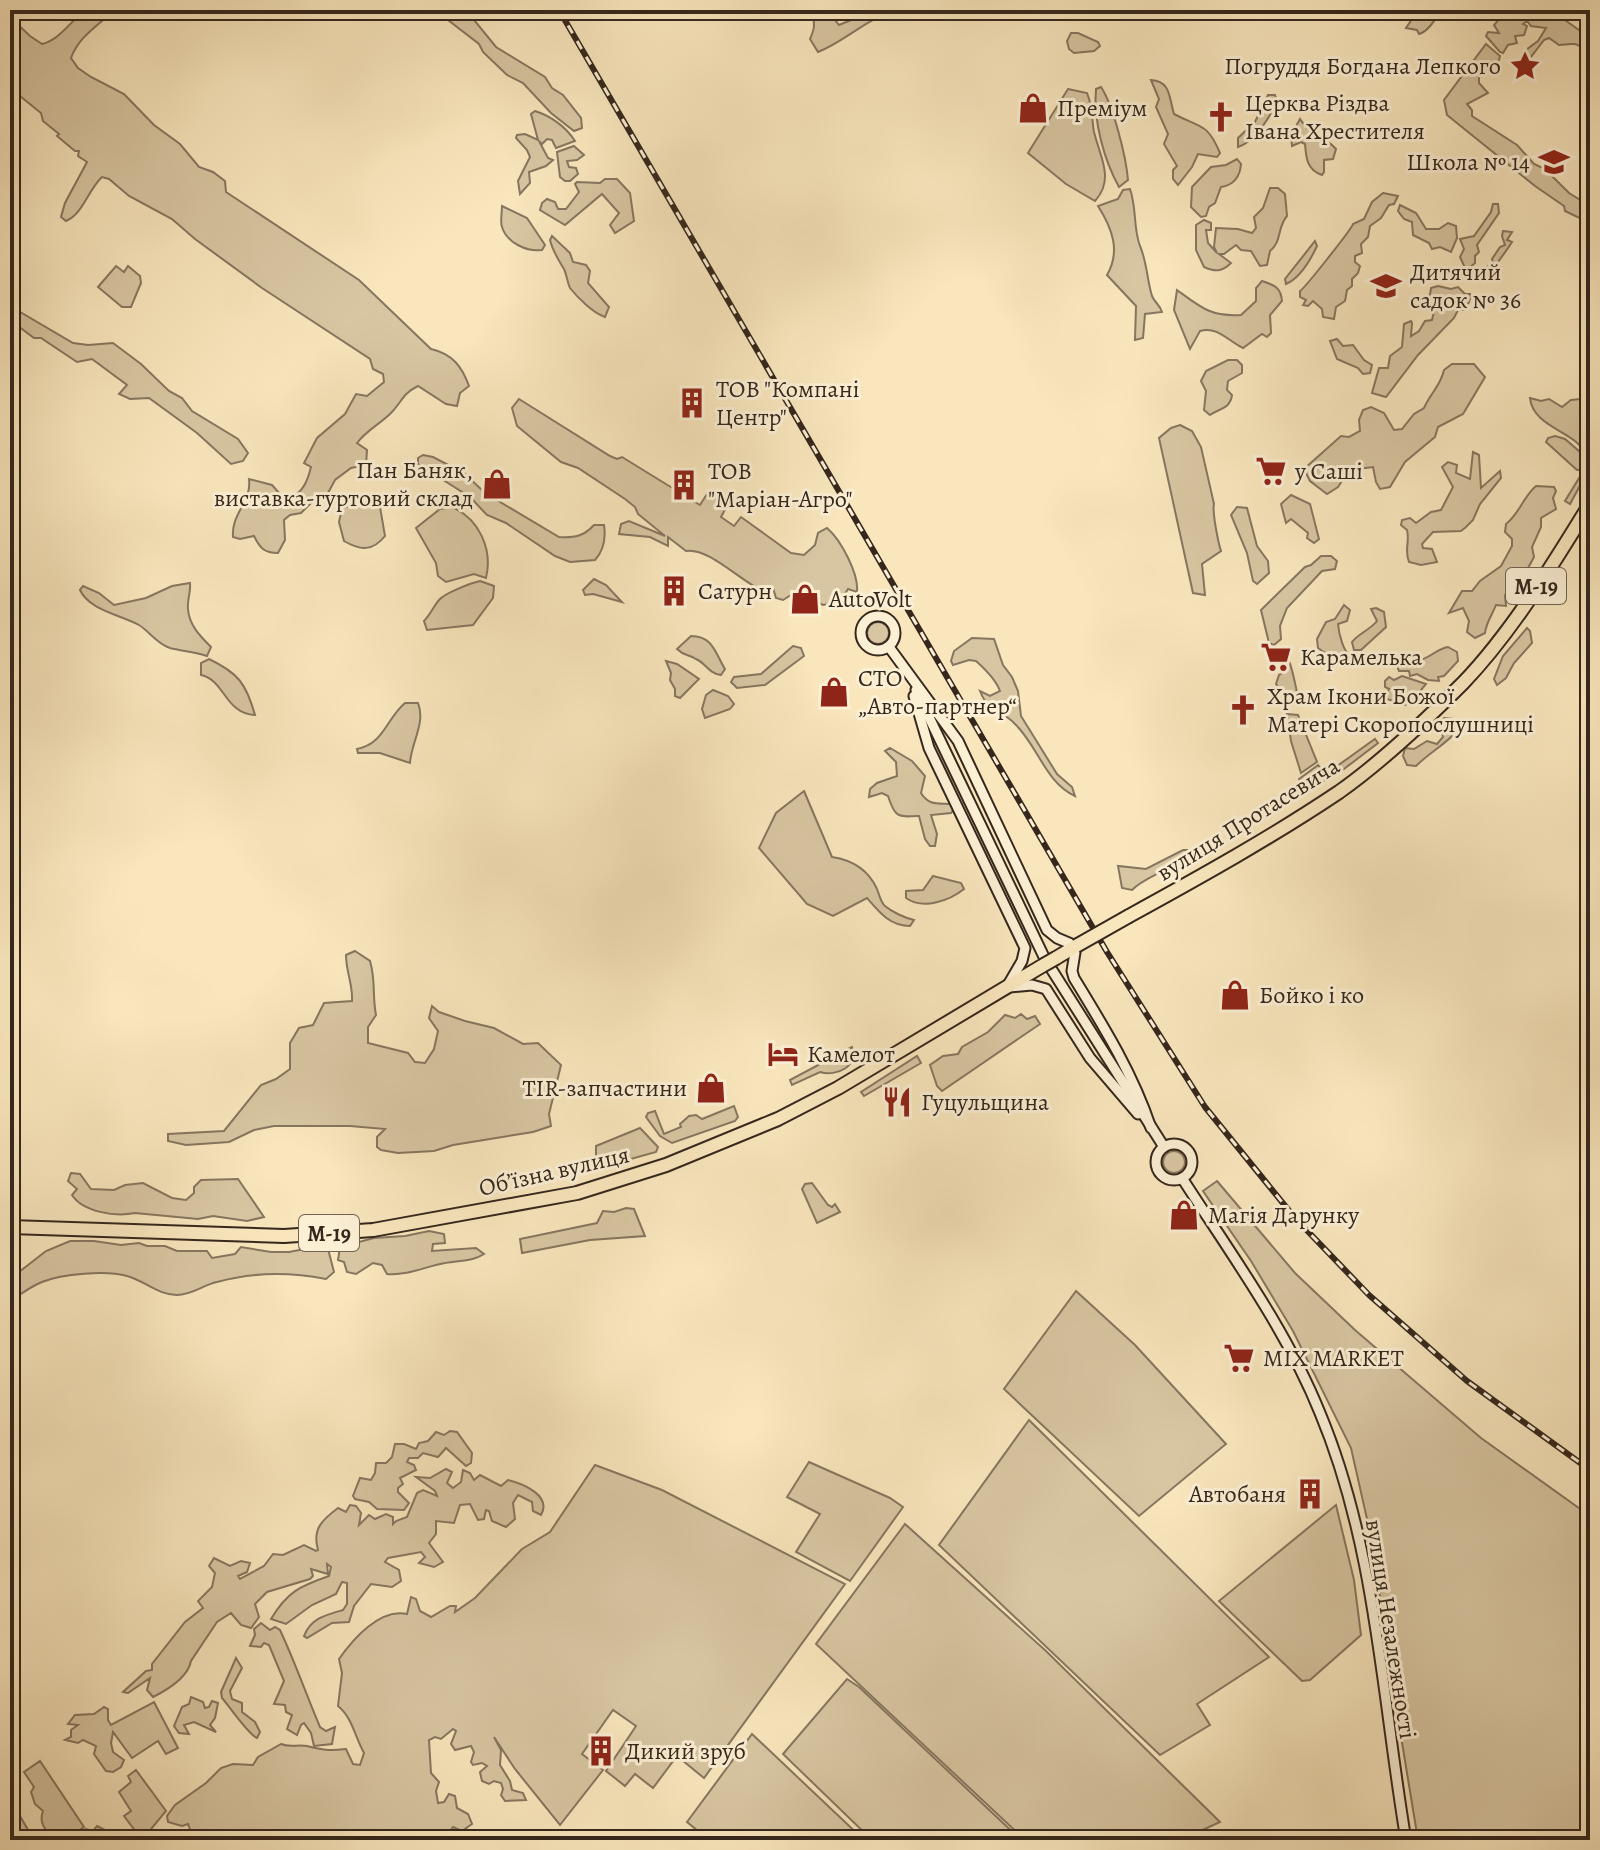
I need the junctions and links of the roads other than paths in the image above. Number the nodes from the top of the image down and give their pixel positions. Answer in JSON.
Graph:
{"nodes":[{"id":1,"x":1590,"y":504,"type":"edge"},
{"id":2,"x":889,"y":647,"type":"dead end"},
{"id":3,"x":908,"y":673,"type":"junction"},
{"id":4,"x":1076,"y":946,"type":"junction"},
{"id":5,"x":1056,"y":958,"type":"joint"},
{"id":6,"x":1007,"y":988,"type":"junction"},
{"id":7,"x":1151,"y":1128,"type":"junction"},
{"id":8,"x":1164,"y":1147,"type":"junction"},
{"id":9,"x":1182,"y":1178,"type":"junction"},
{"id":10,"x":10,"y":1227,"type":"edge"},
{"id":11,"x":1406,"y":1840,"type":"edge"}],
"edges":[{"from":1,"to":4,"type":"highway","name":"вулиця Протасевича","number":"М-19","bridge":true},
{"from":2,"to":3,"type":"street"},
{"from":3,"to":4,"type":"street"},
{"from":3,"to":6,"type":"street"},
{"from":3,"to":7,"type":"street"},
{"from":4,"to":5,"type":"highway","name":"вулиця Протасевича","number":"М-19"},
{"from":4,"to":7,"type":"street"},
{"from":5,"to":6,"type":"highway","name":"Обʼїзна вулиця","number":"М-19","bridge":true},
{"from":6,"to":7,"type":"street"},
{"from":6,"to":10,"type":"highway","name":"Обʼїзна вулиця","number":"М-19"},
{"from":7,"to":8,"type":"street"},
{"from":8,"to":9,"type":"street"},
{"from":8,"to":9,"type":"street"},
{"from":9,"to":11,"type":"street","name":"вулиця Незалежності"}]}
